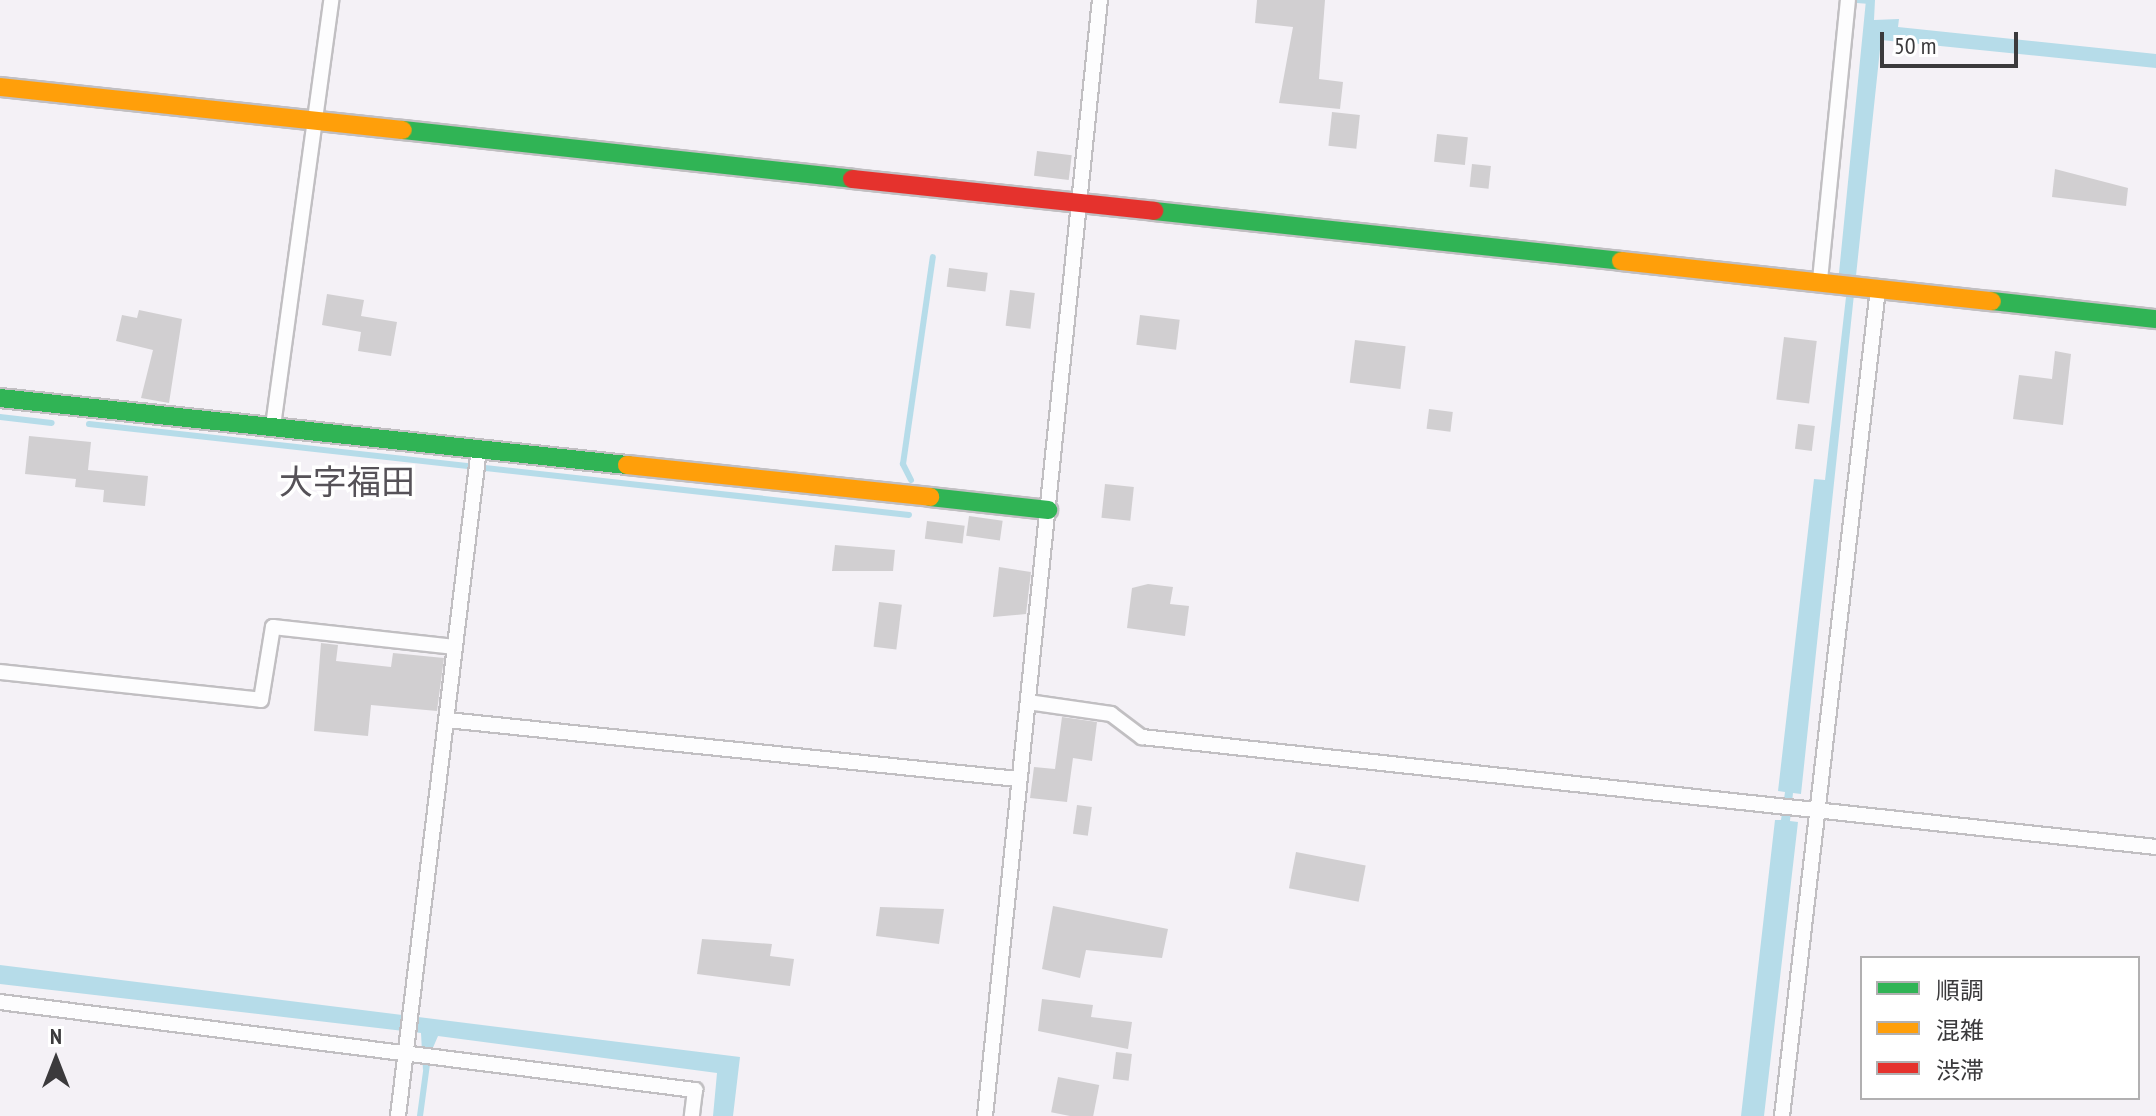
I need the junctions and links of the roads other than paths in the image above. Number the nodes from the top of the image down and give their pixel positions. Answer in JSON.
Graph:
{"nodes":[{"id":1,"x":331,"y":0,"type":"edge"},
{"id":2,"x":1100,"y":0,"type":"edge"},
{"id":3,"x":1848,"y":0,"type":"edge"},
{"id":4,"x":0,"y":87,"type":"edge"},
{"id":5,"x":317,"y":123,"type":"junction"},
{"id":6,"x":1080,"y":205,"type":"junction"},
{"id":7,"x":1830,"y":281,"type":"junction"},
{"id":8,"x":1869,"y":288,"type":"junction"},
{"id":9,"x":2156,"y":319,"type":"edge"},
{"id":10,"x":0,"y":398,"type":"edge"},
{"id":11,"x":273,"y":426,"type":"junction"},
{"id":12,"x":478,"y":462,"type":"junction"},
{"id":13,"x":1048,"y":510,"type":"junction"},
{"id":14,"x":455,"y":647,"type":"junction"},
{"id":15,"x":0,"y":672,"type":"edge"},
{"id":16,"x":1028,"y":702,"type":"junction"},
{"id":17,"x":447,"y":720,"type":"junction"},
{"id":18,"x":1018,"y":779,"type":"junction"},
{"id":19,"x":1817,"y":810,"type":"junction"},
{"id":20,"x":2156,"y":847,"type":"edge"},
{"id":21,"x":0,"y":1002,"type":"edge"},
{"id":22,"x":417,"y":1051,"type":"junction"},
{"id":23,"x":398,"y":1116,"type":"edge"},
{"id":24,"x":692,"y":1116,"type":"edge"},
{"id":25,"x":985,"y":1116,"type":"edge"},
{"id":26,"x":1782,"y":1116,"type":"edge"}],
"edges":[{"from":1,"to":5,"type":"street"},
{"from":2,"to":6,"type":"street"},
{"from":3,"to":7,"type":"street"},
{"from":4,"to":5,"type":"street"},
{"from":5,"to":6,"type":"street"},
{"from":5,"to":11,"type":"street"},
{"from":6,"to":7,"type":"street"},
{"from":6,"to":13,"type":"street"},
{"from":7,"to":8,"type":"street"},
{"from":8,"to":9,"type":"street"},
{"from":8,"to":19,"type":"street"},
{"from":10,"to":11,"type":"street"},
{"from":11,"to":12,"type":"street"},
{"from":12,"to":13,"type":"street"},
{"from":12,"to":14,"type":"street"},
{"from":13,"to":16,"type":"street"},
{"from":14,"to":15,"type":"street"},
{"from":14,"to":17,"type":"street"},
{"from":16,"to":18,"type":"street"},
{"from":16,"to":19,"type":"street"},
{"from":17,"to":18,"type":"street"},
{"from":17,"to":22,"type":"street"},
{"from":18,"to":25,"type":"street"},
{"from":19,"to":20,"type":"street"},
{"from":19,"to":26,"type":"street"},
{"from":21,"to":22,"type":"street"},
{"from":22,"to":23,"type":"street"},
{"from":22,"to":24,"type":"street"}]}
